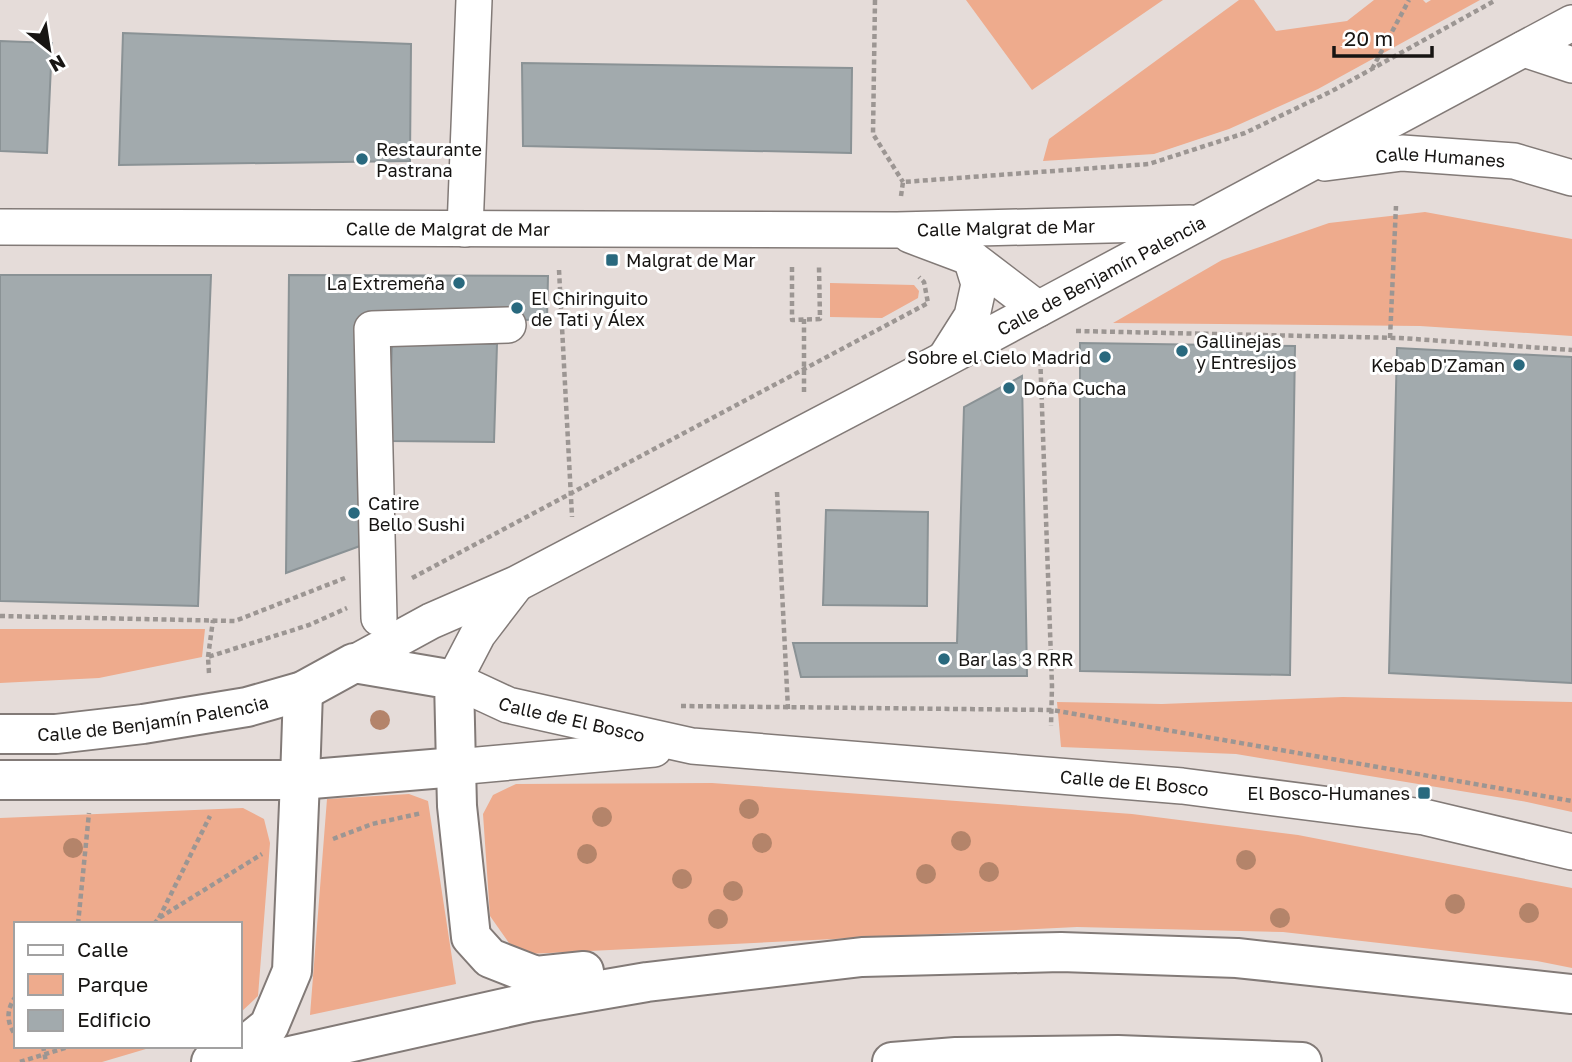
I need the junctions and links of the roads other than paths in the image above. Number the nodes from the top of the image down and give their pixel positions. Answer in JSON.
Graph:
{"nodes":[{"id":1,"x":474,"y":0,"type":"edge"},
{"id":2,"x":1572,"y":23,"type":"edge"},
{"id":3,"x":1524,"y":49,"type":"junction"},
{"id":4,"x":1572,"y":65,"type":"edge"},
{"id":5,"x":1305,"y":165,"type":"junction"},
{"id":6,"x":1572,"y":178,"type":"edge"},
{"id":7,"x":1196,"y":223,"type":"junction"},
{"id":8,"x":0,"y":227,"type":"edge"},
{"id":9,"x":465,"y":229,"type":"junction"},
{"id":10,"x":897,"y":230,"type":"junction"},
{"id":11,"x":971,"y":258,"type":"junction"},
{"id":12,"x":1038,"y":309,"type":"junction"},
{"id":13,"x":508,"y":326,"type":"dead end"},
{"id":14,"x":945,"y":359,"type":"junction"},
{"id":15,"x":516,"y":584,"type":"junction"},
{"id":16,"x":378,"y":592,"type":"road end"},
{"id":17,"x":354,"y":663,"type":"junction"},
{"id":18,"x":454,"y":680,"type":"junction"},
{"id":19,"x":303,"y":691,"type":"junction"},
{"id":20,"x":0,"y":734,"type":"edge"},
{"id":21,"x":692,"y":746,"type":"junction"},
{"id":22,"x":456,"y":767,"type":"junction"},
{"id":23,"x":300,"y":779,"type":"junction"},
{"id":24,"x":0,"y":780,"type":"edge"},
{"id":25,"x":1572,"y":852,"type":"edge"},
{"id":26,"x":862,"y":957,"type":"junction"},
{"id":27,"x":1572,"y":994,"type":"edge"},
{"id":28,"x":242,"y":1048,"type":"edge"},
{"id":29,"x":242,"y":1048,"type":"edge"},
{"id":30,"x":211,"y":1062,"type":"edge"},
{"id":31,"x":263,"y":1062,"type":"edge"},
{"id":32,"x":892,"y":1062,"type":"edge"},
{"id":33,"x":1302,"y":1062,"type":"edge"}],
"edges":[{"from":1,"to":9,"type":"street"},
{"from":2,"to":3,"type":"street","name":"Calle de Benjamín Palencia"},
{"from":3,"to":4,"type":"street"},
{"from":3,"to":5,"type":"street","name":"Calle de Benjamín Palencia"},
{"from":5,"to":6,"type":"street","name":"Calle Humanes"},
{"from":5,"to":7,"type":"street","name":"Calle de Benjamín Palencia"},
{"from":7,"to":10,"type":"street","name":"Calle Malgrat de Mar"},
{"from":7,"to":12,"type":"street","name":"Calle de Benjamín Palencia"},
{"from":8,"to":9,"type":"street","name":"Calle de Malgrat de Mar"},
{"from":9,"to":10,"type":"street","name":"Calle de Malgrat de Mar"},
{"from":10,"to":11,"type":"street","name":"Calle Malgrat de Mar"},
{"from":11,"to":12,"type":"street","name":"Calle Malgrat de Mar"},
{"from":11,"to":14,"type":"street","name":"Calle Malgrat de Mar"},
{"from":12,"to":14,"type":"street","name":"Calle de Benjamín Palencia"},
{"from":13,"to":16,"type":"street"},
{"from":14,"to":15,"type":"street","name":"Calle de Benjamín Palencia"},
{"from":15,"to":17,"type":"street","name":"Calle de Benjamín Palencia"},
{"from":15,"to":18,"type":"street","name":"Calle de Benjamín Palencia"},
{"from":17,"to":18,"type":"main road"},
{"from":17,"to":19,"type":"main road","name":"Calle de Benjamín Palencia"},
{"from":18,"to":21,"type":"street","name":"Calle de El Bosco"},
{"from":18,"to":22,"type":"main road","name":"Calle de Benjamín Palencia"},
{"from":19,"to":20,"type":"main road","name":"Calle de Benjamín Palencia"},
{"from":19,"to":23,"type":"main road"},
{"from":21,"to":22,"type":"street","name":"Calle de El Bosco"},
{"from":21,"to":25,"type":"street","name":"Calle de El Bosco"},
{"from":22,"to":23,"type":"main road"},
{"from":22,"to":26,"type":"main road","name":"Calle de Benjamín Palencia"},
{"from":23,"to":24,"type":"main road"},
{"from":23,"to":28,"type":"main road"},
{"from":26,"to":27,"type":"main road"},
{"from":26,"to":31,"type":"main road"},
{"from":29,"to":30,"type":"main road"},
{"from":32,"to":33,"type":"main road"}]}
